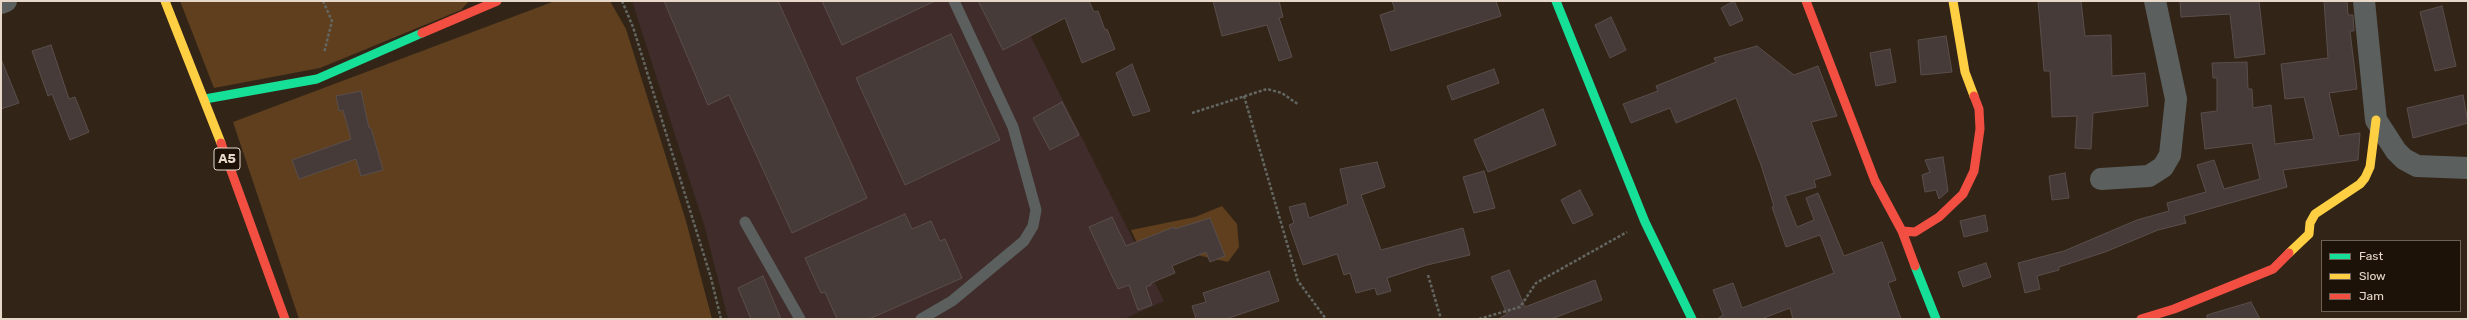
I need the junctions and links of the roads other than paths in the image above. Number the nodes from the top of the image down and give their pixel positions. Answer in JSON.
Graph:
{"nodes":[{"id":1,"x":6,"y":1,"type":"edge"},
{"id":2,"x":165,"y":1,"type":"edge"},
{"id":3,"x":954,"y":1,"type":"edge"},
{"id":4,"x":1556,"y":1,"type":"edge"},
{"id":5,"x":1806,"y":1,"type":"edge"},
{"id":6,"x":1953,"y":1,"type":"edge"},
{"id":7,"x":2155,"y":1,"type":"edge"},
{"id":8,"x":2364,"y":1,"type":"edge"},
{"id":9,"x":492,"y":2,"type":"edge"},
{"id":10,"x":1,"y":3,"type":"edge"},
{"id":11,"x":205,"y":99,"type":"junction"},
{"id":12,"x":2376,"y":120,"type":"junction"},
{"id":13,"x":2468,"y":168,"type":"edge"},
{"id":14,"x":2101,"y":179,"type":"dead end"},
{"id":15,"x":745,"y":222,"type":"dead end"},
{"id":16,"x":1902,"y":231,"type":"junction"},
{"id":17,"x":285,"y":319,"type":"edge"},
{"id":18,"x":800,"y":319,"type":"edge"},
{"id":19,"x":921,"y":319,"type":"edge"},
{"id":20,"x":1692,"y":319,"type":"edge"},
{"id":21,"x":1936,"y":319,"type":"edge"},
{"id":22,"x":2141,"y":319,"type":"edge"}],
"edges":[{"from":1,"to":10,"type":"street"},
{"from":2,"to":11,"type":"main road","number":"A5"},
{"from":3,"to":19,"type":"lane"},
{"from":4,"to":20,"type":"main road"},
{"from":5,"to":16,"type":"main road"},
{"from":6,"to":16,"type":"main road"},
{"from":7,"to":14,"type":"street"},
{"from":8,"to":12,"type":"street"},
{"from":9,"to":11,"type":"main road"},
{"from":11,"to":17,"type":"main road","number":"A5"},
{"from":12,"to":13,"type":"street"},
{"from":12,"to":22,"type":"main road"},
{"from":15,"to":18,"type":"lane"},
{"from":16,"to":21,"type":"main road"}]}
